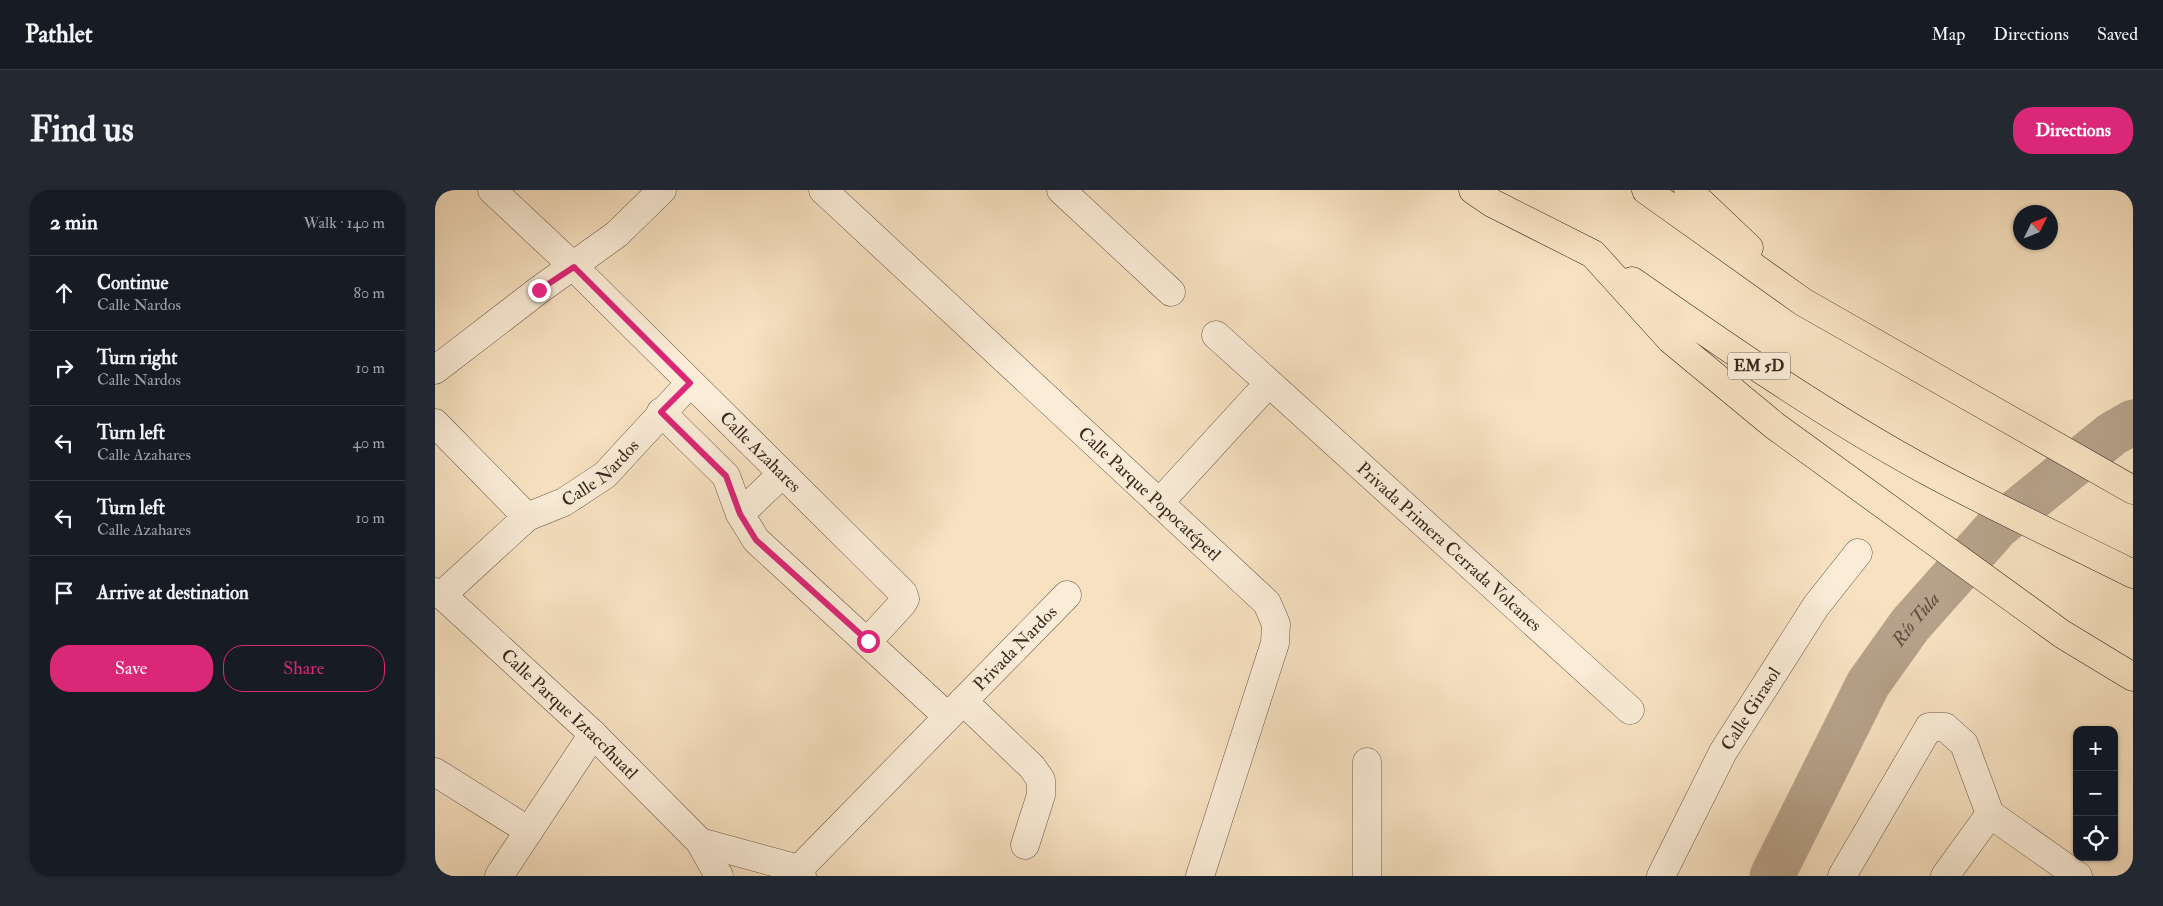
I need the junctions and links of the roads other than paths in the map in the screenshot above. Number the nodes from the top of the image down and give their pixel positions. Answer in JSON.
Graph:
{"nodes":[{"id":1,"x":492,"y":190,"type":"edge"},
{"id":2,"x":662,"y":190,"type":"edge"},
{"id":3,"x":823,"y":190,"type":"edge"},
{"id":4,"x":1061,"y":190,"type":"edge"},
{"id":5,"x":1473,"y":190,"type":"edge"},
{"id":6,"x":1507,"y":190,"type":"edge"},
{"id":7,"x":1646,"y":190,"type":"edge"},
{"id":8,"x":1688,"y":190,"type":"edge"},
{"id":9,"x":1593,"y":254,"type":"junction"},
{"id":10,"x":574,"y":267,"type":"junction"},
{"id":11,"x":1171,"y":292,"type":"dead end"},
{"id":12,"x":1803,"y":302,"type":"junction"},
{"id":13,"x":1216,"y":335,"type":"dead end"},
{"id":14,"x":435,"y":370,"type":"edge"},
{"id":15,"x":690,"y":383,"type":"junction"},
{"id":16,"x":1268,"y":384,"type":"junction"},
{"id":17,"x":661,"y":412,"type":"junction"},
{"id":18,"x":435,"y":423,"type":"edge"},
{"id":19,"x":2059,"y":448,"type":"junction"},
{"id":20,"x":2133,"y":470,"type":"edge"},
{"id":21,"x":782,"y":474,"type":"junction"},
{"id":22,"x":2133,"y":490,"type":"edge"},
{"id":23,"x":1159,"y":503,"type":"junction"},
{"id":24,"x":740,"y":514,"type":"junction"},
{"id":25,"x":527,"y":517,"type":"junction"},
{"id":26,"x":1858,"y":552,"type":"dead end"},
{"id":27,"x":2133,"y":574,"type":"edge"},
{"id":28,"x":438,"y":594,"type":"edge"},
{"id":29,"x":1067,"y":596,"type":"dead end"},
{"id":30,"x":868,"y":641,"type":"junction"},
{"id":31,"x":2133,"y":677,"type":"edge"},
{"id":32,"x":955,"y":709,"type":"junction"},
{"id":33,"x":1630,"y":710,"type":"dead end"},
{"id":34,"x":593,"y":734,"type":"junction"},
{"id":35,"x":1367,"y":762,"type":"dead end"},
{"id":36,"x":435,"y":772,"type":"edge"},
{"id":37,"x":1990,"y":814,"type":"junction"},
{"id":38,"x":529,"y":831,"type":"junction"},
{"id":39,"x":701,"y":842,"type":"junction"},
{"id":40,"x":1025,"y":845,"type":"dead end"},
{"id":41,"x":766,"y":860,"type":"junction"},
{"id":42,"x":801,"y":873,"type":"edge"},
{"id":43,"x":499,"y":876,"type":"edge"},
{"id":44,"x":719,"y":876,"type":"edge"},
{"id":45,"x":743,"y":876,"type":"edge"},
{"id":46,"x":1199,"y":876,"type":"edge"},
{"id":47,"x":1367,"y":876,"type":"edge"},
{"id":48,"x":1661,"y":876,"type":"edge"},
{"id":49,"x":1842,"y":876,"type":"edge"},
{"id":50,"x":1945,"y":876,"type":"edge"},
{"id":51,"x":2077,"y":876,"type":"edge"}],
"edges":[{"from":1,"to":10,"type":"street","name":"Calle Azahares"},
{"from":2,"to":10,"type":"street"},
{"from":3,"to":23,"type":"street","name":"Calle Parque Popocatépetl"},
{"from":4,"to":11,"type":"street"},
{"from":5,"to":9,"type":"highway"},
{"from":6,"to":9,"type":"highway","number":"EM 5D"},
{"from":7,"to":12,"type":"highway"},
{"from":8,"to":12,"type":"highway"},
{"from":9,"to":27,"type":"highway","number":"EM 5D"},
{"from":9,"to":31,"type":"highway"},
{"from":10,"to":14,"type":"street"},
{"from":10,"to":15,"type":"street","name":"Calle Azahares"},
{"from":12,"to":19,"type":"highway"},
{"from":13,"to":16,"type":"street","name":"Privada Primera Cerrada Volcanes"},
{"from":15,"to":17,"type":"street","name":"Calle Nardos"},
{"from":15,"to":21,"type":"street","name":"Calle Azahares"},
{"from":16,"to":23,"type":"street"},
{"from":16,"to":33,"type":"street","name":"Privada Primera Cerrada Volcanes"},
{"from":17,"to":24,"type":"street"},
{"from":17,"to":25,"type":"street","name":"Calle Nardos"},
{"from":18,"to":25,"type":"street"},
{"from":19,"to":20,"type":"highway"},
{"from":19,"to":22,"type":"highway"},
{"from":21,"to":24,"type":"street"},
{"from":21,"to":30,"type":"street","name":"Calle Azahares"},
{"from":23,"to":46,"type":"street","name":"Calle Parque Popocatépetl"},
{"from":24,"to":30,"type":"street"},
{"from":25,"to":28,"type":"street"},
{"from":26,"to":48,"type":"street","name":"Calle Girasol"},
{"from":28,"to":34,"type":"street","name":"Calle Parque Iztaccíhuatl"},
{"from":29,"to":32,"type":"street","name":"Privada Nardos"},
{"from":30,"to":32,"type":"street"},
{"from":32,"to":40,"type":"street","name":"Privada Nardos"},
{"from":32,"to":42,"type":"street"},
{"from":34,"to":38,"type":"street"},
{"from":34,"to":39,"type":"street","name":"Calle Parque Iztaccíhuatl"},
{"from":35,"to":47,"type":"street"},
{"from":36,"to":38,"type":"street"},
{"from":37,"to":49,"type":"street"},
{"from":37,"to":50,"type":"street"},
{"from":37,"to":51,"type":"street"},
{"from":38,"to":43,"type":"street"},
{"from":39,"to":41,"type":"street","name":"Calle Parque Iztaccíhuatl"},
{"from":39,"to":44,"type":"street","name":"Calle Parque Iztaccíhuatl"},
{"from":41,"to":42,"type":"street","name":"Calle Parque Iztaccíhuatl"},
{"from":41,"to":45,"type":"street"}]}
